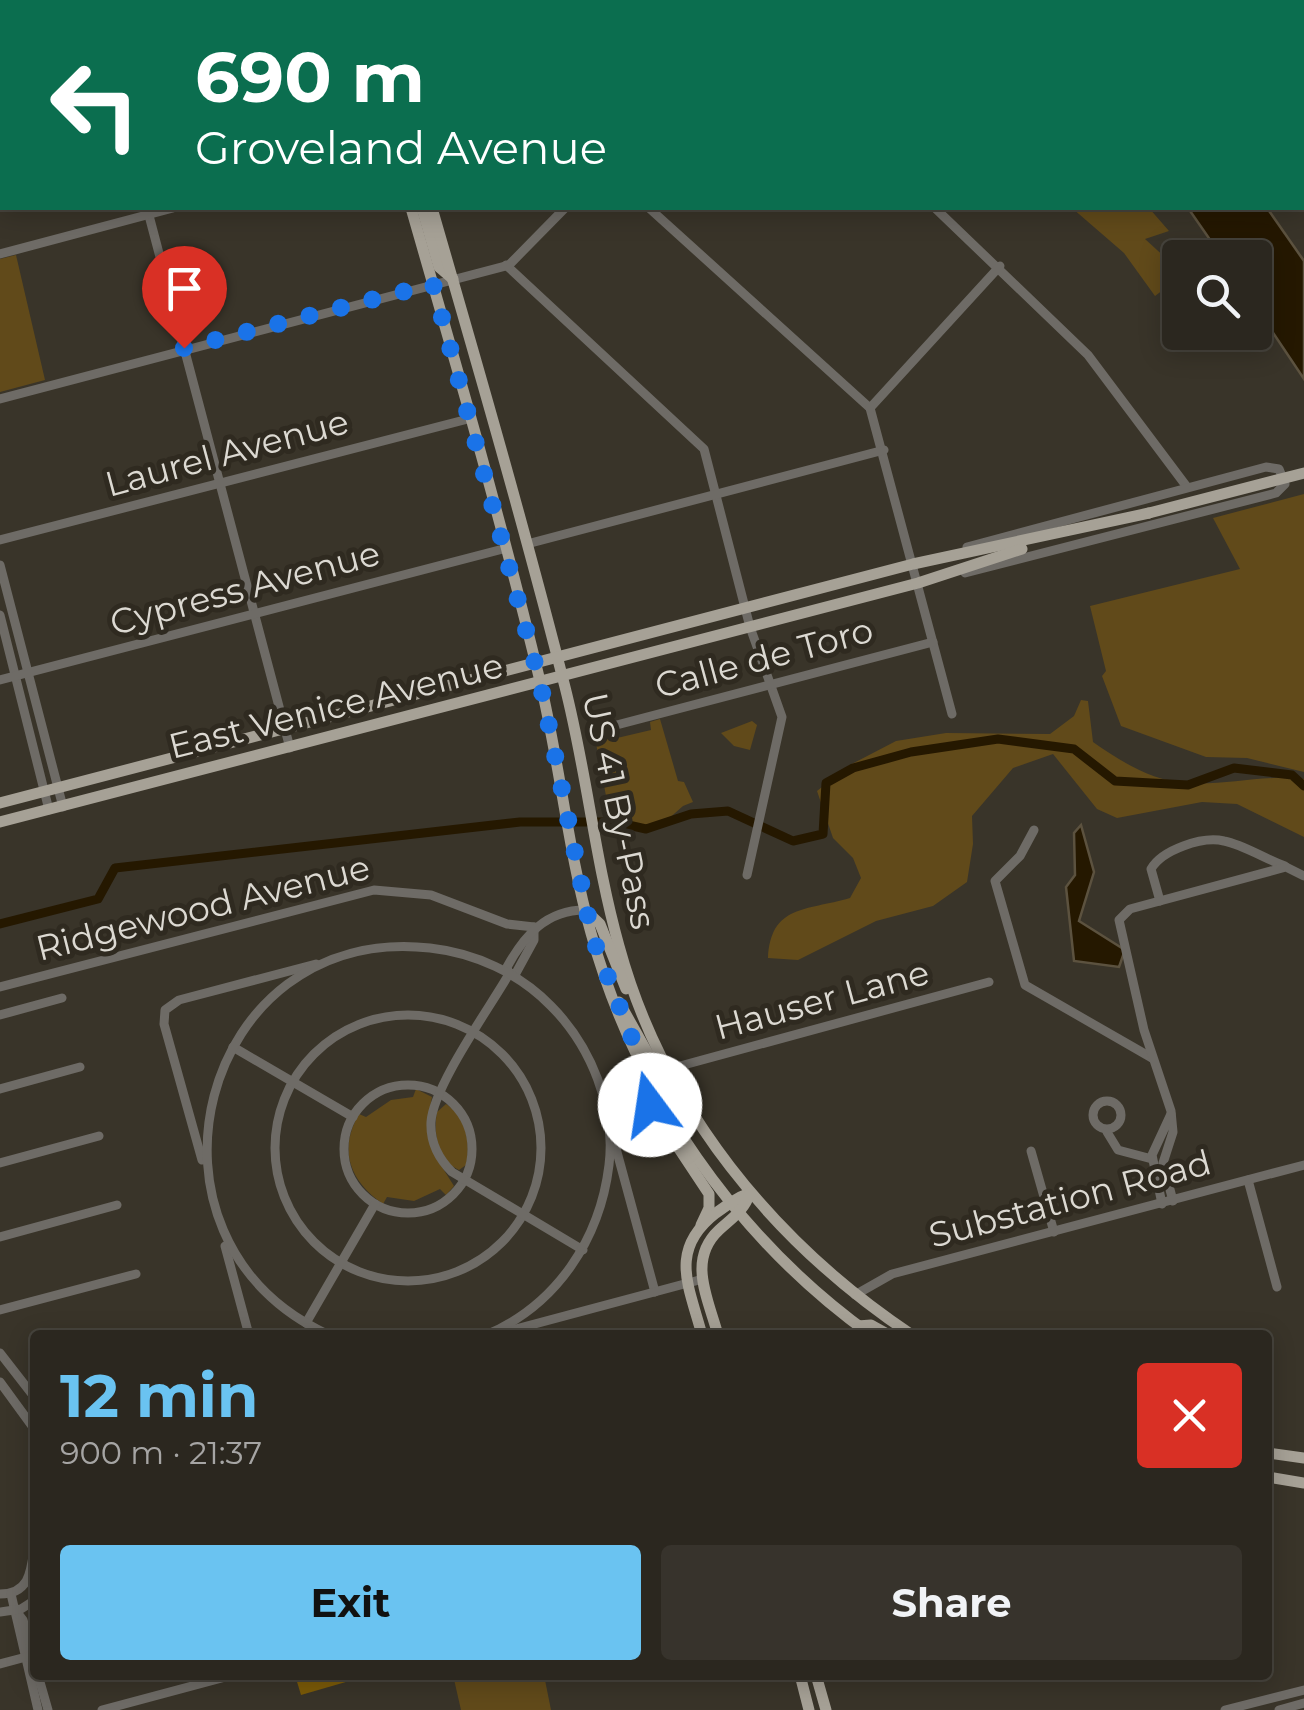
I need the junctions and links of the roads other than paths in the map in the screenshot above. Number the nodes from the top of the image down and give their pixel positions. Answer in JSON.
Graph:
{"nodes":[{"id":1,"x":148,"y":210,"type":"edge"},
{"id":2,"x":412,"y":210,"type":"edge"},
{"id":3,"x":423,"y":210,"type":"edge"},
{"id":4,"x":433,"y":210,"type":"edge"},
{"id":5,"x":563,"y":210,"type":"edge"},
{"id":6,"x":651,"y":210,"type":"edge"},
{"id":7,"x":937,"y":210,"type":"edge"},
{"id":8,"x":0,"y":254,"type":"edge"},
{"id":9,"x":508,"y":265,"type":"junction"},
{"id":10,"x":1000,"y":266,"type":"junction"},
{"id":11,"x":453,"y":280,"type":"junction"},
{"id":12,"x":433,"y":284,"type":"junction"},
{"id":13,"x":184,"y":348,"type":"junction"},
{"id":14,"x":0,"y":399,"type":"edge"},
{"id":15,"x":870,"y":408,"type":"junction"},
{"id":16,"x":468,"y":419,"type":"junction"},
{"id":17,"x":884,"y":450,"type":"junction"},
{"id":18,"x":1304,"y":474,"type":"edge"},
{"id":19,"x":220,"y":483,"type":"junction"},
{"id":20,"x":1187,"y":487,"type":"junction"},
{"id":21,"x":716,"y":494,"type":"junction"},
{"id":22,"x":1069,"y":534,"type":"junction"},
{"id":23,"x":0,"y":540,"type":"edge"},
{"id":24,"x":527,"y":544,"type":"junction"},
{"id":25,"x":503,"y":549,"type":"junction"},
{"id":26,"x":913,"y":564,"type":"junction"},
{"id":27,"x":0,"y":565,"type":"edge"},
{"id":28,"x":918,"y":584,"type":"junction"},
{"id":29,"x":745,"y":609,"type":"junction"},
{"id":30,"x":255,"y":614,"type":"junction"},
{"id":31,"x":0,"y":615,"type":"edge"},
{"id":32,"x":750,"y":626,"type":"junction"},
{"id":33,"x":933,"y":642,"type":"junction"},
{"id":34,"x":557,"y":657,"type":"junction"},
{"id":35,"x":535,"y":663,"type":"junction"},
{"id":36,"x":29,"y":672,"type":"junction"},
{"id":37,"x":562,"y":675,"type":"junction"},
{"id":38,"x":16,"y":676,"type":"junction"},
{"id":39,"x":0,"y":680,"type":"edge"},
{"id":40,"x":540,"y":682,"type":"junction"},
{"id":41,"x":770,"y":685,"type":"junction"},
{"id":42,"x":952,"y":714,"type":"dead end"},
{"id":43,"x":608,"y":727,"type":"dead end"},
{"id":44,"x":285,"y":729,"type":"junction"},
{"id":45,"x":290,"y":748,"type":"junction"},
{"id":46,"x":51,"y":790,"type":"junction"},
{"id":47,"x":0,"y":803,"type":"edge"},
{"id":48,"x":56,"y":808,"type":"junction"},
{"id":49,"x":0,"y":822,"type":"edge"},
{"id":50,"x":1034,"y":830,"type":"dead end"},
{"id":51,"x":1286,"y":867,"type":"junction"},
{"id":52,"x":747,"y":876,"type":"dead end"},
{"id":53,"x":1304,"y":876,"type":"edge"},
{"id":54,"x":1160,"y":901,"type":"junction"},
{"id":55,"x":585,"y":910,"type":"junction"},
{"id":56,"x":534,"y":927,"type":"junction"},
{"id":57,"x":338,"y":958,"type":"junction"},
{"id":58,"x":509,"y":974,"type":"junction"},
{"id":59,"x":258,"y":979,"type":"junction"},
{"id":60,"x":989,"y":982,"type":"dead end"},
{"id":61,"x":0,"y":988,"type":"edge"},
{"id":62,"x":612,"y":996,"type":"junction"},
{"id":63,"x":62,"y":998,"type":"dead end"},
{"id":64,"x":636,"y":999,"type":"junction"},
{"id":65,"x":270,"y":1000,"type":"junction"},
{"id":66,"x":0,"y":1015,"type":"edge"},
{"id":67,"x":474,"y":1034,"type":"junction"},
{"id":68,"x":233,"y":1047,"type":"junction"},
{"id":69,"x":1152,"y":1058,"type":"junction"},
{"id":70,"x":80,"y":1067,"type":"dead end"},
{"id":71,"x":644,"y":1069,"type":"junction"},
{"id":72,"x":668,"y":1069,"type":"junction"},
{"id":73,"x":293,"y":1082,"type":"junction"},
{"id":74,"x":0,"y":1089,"type":"edge"},
{"id":75,"x":440,"y":1093,"type":"junction"},
{"id":76,"x":186,"y":1101,"type":"junction"},
{"id":77,"x":210,"y":1103,"type":"junction"},
{"id":78,"x":1171,"y":1111,"type":"junction"},
{"id":79,"x":352,"y":1116,"type":"junction"},
{"id":80,"x":609,"y":1119,"type":"junction"},
{"id":81,"x":1107,"y":1132,"type":"dead end"},
{"id":82,"x":98,"y":1136,"type":"dead end"},
{"id":83,"x":1031,"y":1151,"type":"dead end"},
{"id":84,"x":1152,"y":1159,"type":"junction"},
{"id":85,"x":0,"y":1163,"type":"edge"},
{"id":86,"x":1304,"y":1165,"type":"edge"},
{"id":87,"x":463,"y":1180,"type":"junction"},
{"id":88,"x":1248,"y":1180,"type":"junction"},
{"id":89,"x":208,"y":1182,"type":"junction"},
{"id":90,"x":750,"y":1194,"type":"junction"},
{"id":91,"x":730,"y":1202,"type":"junction"},
{"id":92,"x":1168,"y":1202,"type":"junction"},
{"id":93,"x":376,"y":1204,"type":"junction"},
{"id":94,"x":117,"y":1205,"type":"dead end"},
{"id":95,"x":740,"y":1213,"type":"junction"},
{"id":96,"x":523,"y":1215,"type":"junction"},
{"id":97,"x":218,"y":1222,"type":"junction"},
{"id":98,"x":701,"y":1225,"type":"junction"},
{"id":99,"x":1054,"y":1232,"type":"junction"},
{"id":100,"x":0,"y":1237,"type":"edge"},
{"id":101,"x":583,"y":1250,"type":"junction"},
{"id":102,"x":341,"y":1264,"type":"junction"},
{"id":103,"x":136,"y":1274,"type":"dead end"},
{"id":104,"x":703,"y":1279,"type":"junction"},
{"id":105,"x":688,"y":1284,"type":"junction"},
{"id":106,"x":260,"y":1286,"type":"junction"},
{"id":107,"x":1277,"y":1287,"type":"dead end"},
{"id":108,"x":655,"y":1292,"type":"junction"},
{"id":109,"x":854,"y":1295,"type":"junction"},
{"id":110,"x":239,"y":1300,"type":"junction"},
{"id":111,"x":0,"y":1310,"type":"edge"},
{"id":112,"x":306,"y":1323,"type":"junction"},
{"id":113,"x":858,"y":1326,"type":"junction"},
{"id":114,"x":247,"y":1330,"type":"edge"},
{"id":115,"x":320,"y":1330,"type":"edge"},
{"id":116,"x":497,"y":1330,"type":"edge"},
{"id":117,"x":509,"y":1330,"type":"edge"},
{"id":118,"x":701,"y":1330,"type":"edge"},
{"id":119,"x":717,"y":1330,"type":"edge"},
{"id":120,"x":863,"y":1330,"type":"edge"},
{"id":121,"x":881,"y":1330,"type":"edge"},
{"id":122,"x":905,"y":1330,"type":"edge"},
{"id":123,"x":0,"y":1354,"type":"edge"},
{"id":124,"x":30,"y":1376,"type":"edge"},
{"id":125,"x":20,"y":1379,"type":"junction"},
{"id":126,"x":0,"y":1382,"type":"edge"},
{"id":127,"x":30,"y":1392,"type":"edge"},
{"id":128,"x":30,"y":1423,"type":"edge"},
{"id":129,"x":1272,"y":1453,"type":"edge"},
{"id":130,"x":1304,"y":1458,"type":"edge"},
{"id":131,"x":1272,"y":1478,"type":"edge"},
{"id":132,"x":1304,"y":1483,"type":"edge"},
{"id":133,"x":30,"y":1570,"type":"edge"},
{"id":134,"x":6,"y":1594,"type":"edge"},
{"id":135,"x":30,"y":1603,"type":"edge"},
{"id":136,"x":16,"y":1611,"type":"junction"},
{"id":137,"x":0,"y":1612,"type":"edge"},
{"id":138,"x":30,"y":1651,"type":"edge"},
{"id":139,"x":30,"y":1657,"type":"edge"},
{"id":140,"x":0,"y":1664,"type":"edge"},
{"id":141,"x":35,"y":1680,"type":"edge"},
{"id":142,"x":39,"y":1680,"type":"edge"},
{"id":143,"x":214,"y":1680,"type":"edge"},
{"id":144,"x":801,"y":1680,"type":"edge"},
{"id":145,"x":817,"y":1680,"type":"edge"},
{"id":146,"x":1304,"y":1690,"type":"edge"},
{"id":147,"x":1290,"y":1693,"type":"junction"},
{"id":148,"x":1299,"y":1705,"type":"edge"},
{"id":149,"x":825,"y":1708,"type":"edge"},
{"id":150,"x":38,"y":1710,"type":"edge"},
{"id":151,"x":48,"y":1710,"type":"edge"},
{"id":152,"x":102,"y":1710,"type":"edge"},
{"id":153,"x":809,"y":1710,"type":"edge"},
{"id":154,"x":1225,"y":1710,"type":"edge"},
{"id":155,"x":1278,"y":1710,"type":"edge"}],
"edges":[{"from":1,"to":8,"type":"street"},
{"from":1,"to":13,"type":"street"},
{"from":2,"to":12,"type":"main road","name":"US 41 By-Pass"},
{"from":3,"to":11,"type":"main road"},
{"from":4,"to":11,"type":"main road","name":"US 41 By-Pass"},
{"from":5,"to":9,"type":"street"},
{"from":6,"to":15,"type":"street"},
{"from":7,"to":10,"type":"street"},
{"from":9,"to":11,"type":"street"},
{"from":9,"to":21,"type":"street"},
{"from":10,"to":15,"type":"street"},
{"from":10,"to":20,"type":"street"},
{"from":11,"to":12,"type":"street"},
{"from":11,"to":24,"type":"main road","name":"US 41 By-Pass"},
{"from":12,"to":13,"type":"street"},
{"from":12,"to":16,"type":"main road","name":"US 41 By-Pass"},
{"from":13,"to":14,"type":"street"},
{"from":13,"to":19,"type":"street"},
{"from":15,"to":17,"type":"street"},
{"from":16,"to":19,"type":"street","name":"Laurel Avenue"},
{"from":16,"to":25,"type":"main road","name":"US 41 By-Pass"},
{"from":17,"to":21,"type":"street"},
{"from":17,"to":26,"type":"street"},
{"from":18,"to":22,"type":"main road","name":"East Venice Avenue","bridge":true},
{"from":19,"to":23,"type":"street","name":"Laurel Avenue"},
{"from":19,"to":30,"type":"street"},
{"from":20,"to":26,"type":"street","name":"East Venice Avenue"},
{"from":20,"to":28,"type":"street","name":"East Venice Avenue"},
{"from":21,"to":24,"type":"street"},
{"from":21,"to":29,"type":"street"},
{"from":22,"to":26,"type":"main road","name":"East Venice Avenue"},
{"from":22,"to":28,"type":"main road","name":"East Venice Avenue"},
{"from":24,"to":34,"type":"main road","name":"US 41 By-Pass"},
{"from":25,"to":30,"type":"street","name":"Cypress Avenue"},
{"from":25,"to":35,"type":"main road","name":"US 41 By-Pass"},
{"from":26,"to":28,"type":"street"},
{"from":26,"to":29,"type":"main road","name":"East Venice Avenue"},
{"from":27,"to":36,"type":"street"},
{"from":28,"to":32,"type":"main road","name":"East Venice Avenue"},
{"from":28,"to":33,"type":"street"},
{"from":29,"to":32,"type":"street"},
{"from":29,"to":34,"type":"main road","name":"East Venice Avenue"},
{"from":30,"to":36,"type":"street","name":"Cypress Avenue"},
{"from":30,"to":44,"type":"street"},
{"from":31,"to":38,"type":"street"},
{"from":32,"to":37,"type":"main road","name":"East Venice Avenue"},
{"from":32,"to":41,"type":"street"},
{"from":33,"to":41,"type":"street","name":"Calle de Toro"},
{"from":33,"to":42,"type":"street"},
{"from":34,"to":35,"type":"main road","name":"East Venice Avenue"},
{"from":34,"to":37,"type":"main road","name":"US 41 By-Pass"},
{"from":35,"to":40,"type":"main road","name":"US 41 By-Pass"},
{"from":35,"to":44,"type":"main road","name":"East Venice Avenue"},
{"from":36,"to":38,"type":"street","name":"Cypress Avenue"},
{"from":36,"to":46,"type":"street"},
{"from":37,"to":40,"type":"main road","name":"East Venice Avenue"},
{"from":37,"to":64,"type":"main road","name":"US 41 By-Pass"},
{"from":38,"to":39,"type":"street","name":"Cypress Avenue"},
{"from":38,"to":46,"type":"street"},
{"from":40,"to":45,"type":"main road","name":"East Venice Avenue"},
{"from":40,"to":55,"type":"main road","name":"US 41 By-Pass"},
{"from":41,"to":43,"type":"street","name":"Calle de Toro"},
{"from":41,"to":52,"type":"street"},
{"from":44,"to":45,"type":"street"},
{"from":44,"to":46,"type":"main road","name":"East Venice Avenue"},
{"from":45,"to":48,"type":"main road","name":"East Venice Avenue"},
{"from":46,"to":47,"type":"main road","name":"East Venice Avenue"},
{"from":46,"to":48,"type":"street"},
{"from":48,"to":49,"type":"main road","name":"East Venice Avenue"},
{"from":50,"to":69,"type":"street"},
{"from":51,"to":53,"type":"street"},
{"from":51,"to":54,"type":"street"},
{"from":51,"to":54,"type":"street"},
{"from":54,"to":69,"type":"street"},
{"from":55,"to":56,"type":"street"},
{"from":55,"to":62,"type":"main road","name":"US 41 By-Pass"},
{"from":55,"to":64,"type":"main road"},
{"from":56,"to":58,"type":"street"},
{"from":56,"to":61,"type":"street","name":"Ridgewood Avenue"},
{"from":57,"to":58,"type":"street"},
{"from":57,"to":59,"type":"street"},
{"from":57,"to":65,"type":"street"},
{"from":58,"to":67,"type":"street"},
{"from":58,"to":80,"type":"street"},
{"from":59,"to":65,"type":"street"},
{"from":59,"to":76,"type":"street"},
{"from":60,"to":72,"type":"street","name":"Hauser Lane"},
{"from":62,"to":71,"type":"main road","name":"US 41 By-Pass"},
{"from":62,"to":72,"type":"main road"},
{"from":63,"to":66,"type":"street"},
{"from":64,"to":72,"type":"main road","name":"US 41 By-Pass"},
{"from":65,"to":68,"type":"street"},
{"from":67,"to":73,"type":"street"},
{"from":67,"to":75,"type":"street"},
{"from":67,"to":96,"type":"street"},
{"from":68,"to":73,"type":"street"},
{"from":68,"to":77,"type":"street"},
{"from":69,"to":78,"type":"street"},
{"from":70,"to":74,"type":"street"},
{"from":71,"to":91,"type":"main road","name":"US 41 By-Pass"},
{"from":71,"to":98,"type":"main road"},
{"from":72,"to":90,"type":"main road","name":"US 41 By-Pass"},
{"from":73,"to":79,"type":"street"},
{"from":73,"to":102,"type":"street"},
{"from":75,"to":79,"type":"street"},
{"from":75,"to":87,"type":"street"},
{"from":75,"to":87,"type":"street"},
{"from":76,"to":77,"type":"street"},
{"from":76,"to":89,"type":"street"},
{"from":77,"to":89,"type":"street"},
{"from":78,"to":84,"type":"street"},
{"from":78,"to":92,"type":"street"},
{"from":79,"to":93,"type":"street"},
{"from":80,"to":101,"type":"street"},
{"from":80,"to":108,"type":"street"},
{"from":81,"to":84,"type":"street"},
{"from":82,"to":85,"type":"street"},
{"from":83,"to":99,"type":"street"},
{"from":84,"to":92,"type":"street"},
{"from":86,"to":88,"type":"street","name":"Substation Road"},
{"from":87,"to":93,"type":"street"},
{"from":87,"to":96,"type":"street"},
{"from":88,"to":92,"type":"street","name":"Substation Road"},
{"from":88,"to":107,"type":"street"},
{"from":89,"to":97,"type":"street"},
{"from":90,"to":91,"type":"main road"},
{"from":90,"to":95,"type":"main road"},
{"from":90,"to":109,"type":"main road","name":"US 41 By-Pass"},
{"from":91,"to":95,"type":"main road","name":"US 41 By-Pass"},
{"from":91,"to":98,"type":"main road"},
{"from":92,"to":99,"type":"street","name":"Substation Road"},
{"from":93,"to":102,"type":"street"},
{"from":94,"to":100,"type":"street"},
{"from":95,"to":104,"type":"main road"},
{"from":95,"to":113,"type":"main road","name":"US 41 By-Pass"},
{"from":96,"to":101,"type":"street"},
{"from":96,"to":102,"type":"street"},
{"from":97,"to":106,"type":"street"},
{"from":97,"to":110,"type":"street"},
{"from":98,"to":105,"type":"main road"},
{"from":99,"to":109,"type":"street","name":"Substation Road"},
{"from":101,"to":116,"type":"street"},
{"from":102,"to":112,"type":"street"},
{"from":103,"to":111,"type":"street"},
{"from":104,"to":105,"type":"street"},
{"from":104,"to":119,"type":"main road"},
{"from":105,"to":108,"type":"street"},
{"from":105,"to":118,"type":"main road"},
{"from":106,"to":110,"type":"street"},
{"from":106,"to":112,"type":"street"},
{"from":108,"to":117,"type":"street"},
{"from":109,"to":122,"type":"main road","name":"US 41 By-Pass"},
{"from":110,"to":114,"type":"street"},
{"from":112,"to":115,"type":"street"},
{"from":113,"to":120,"type":"main road","name":"US 41 By-Pass"},
{"from":113,"to":121,"type":"main road"},
{"from":123,"to":125,"type":"street"},
{"from":124,"to":125,"type":"street"},
{"from":125,"to":127,"type":"street"},
{"from":126,"to":128,"type":"street"},
{"from":129,"to":130,"type":"main road"},
{"from":131,"to":132,"type":"main road"},
{"from":133,"to":134,"type":"street"},
{"from":134,"to":136,"type":"street"},
{"from":135,"to":136,"type":"street"},
{"from":136,"to":137,"type":"street"},
{"from":136,"to":138,"type":"street"},
{"from":139,"to":140,"type":"street"},
{"from":141,"to":150,"type":"street"},
{"from":142,"to":151,"type":"street"},
{"from":143,"to":152,"type":"street"},
{"from":144,"to":153,"type":"main road"},
{"from":145,"to":149,"type":"main road"},
{"from":146,"to":147,"type":"street"},
{"from":147,"to":148,"type":"street"},
{"from":147,"to":154,"type":"street"},
{"from":148,"to":155,"type":"street"},
{"from":149,"to":153,"type":"street"}]}
